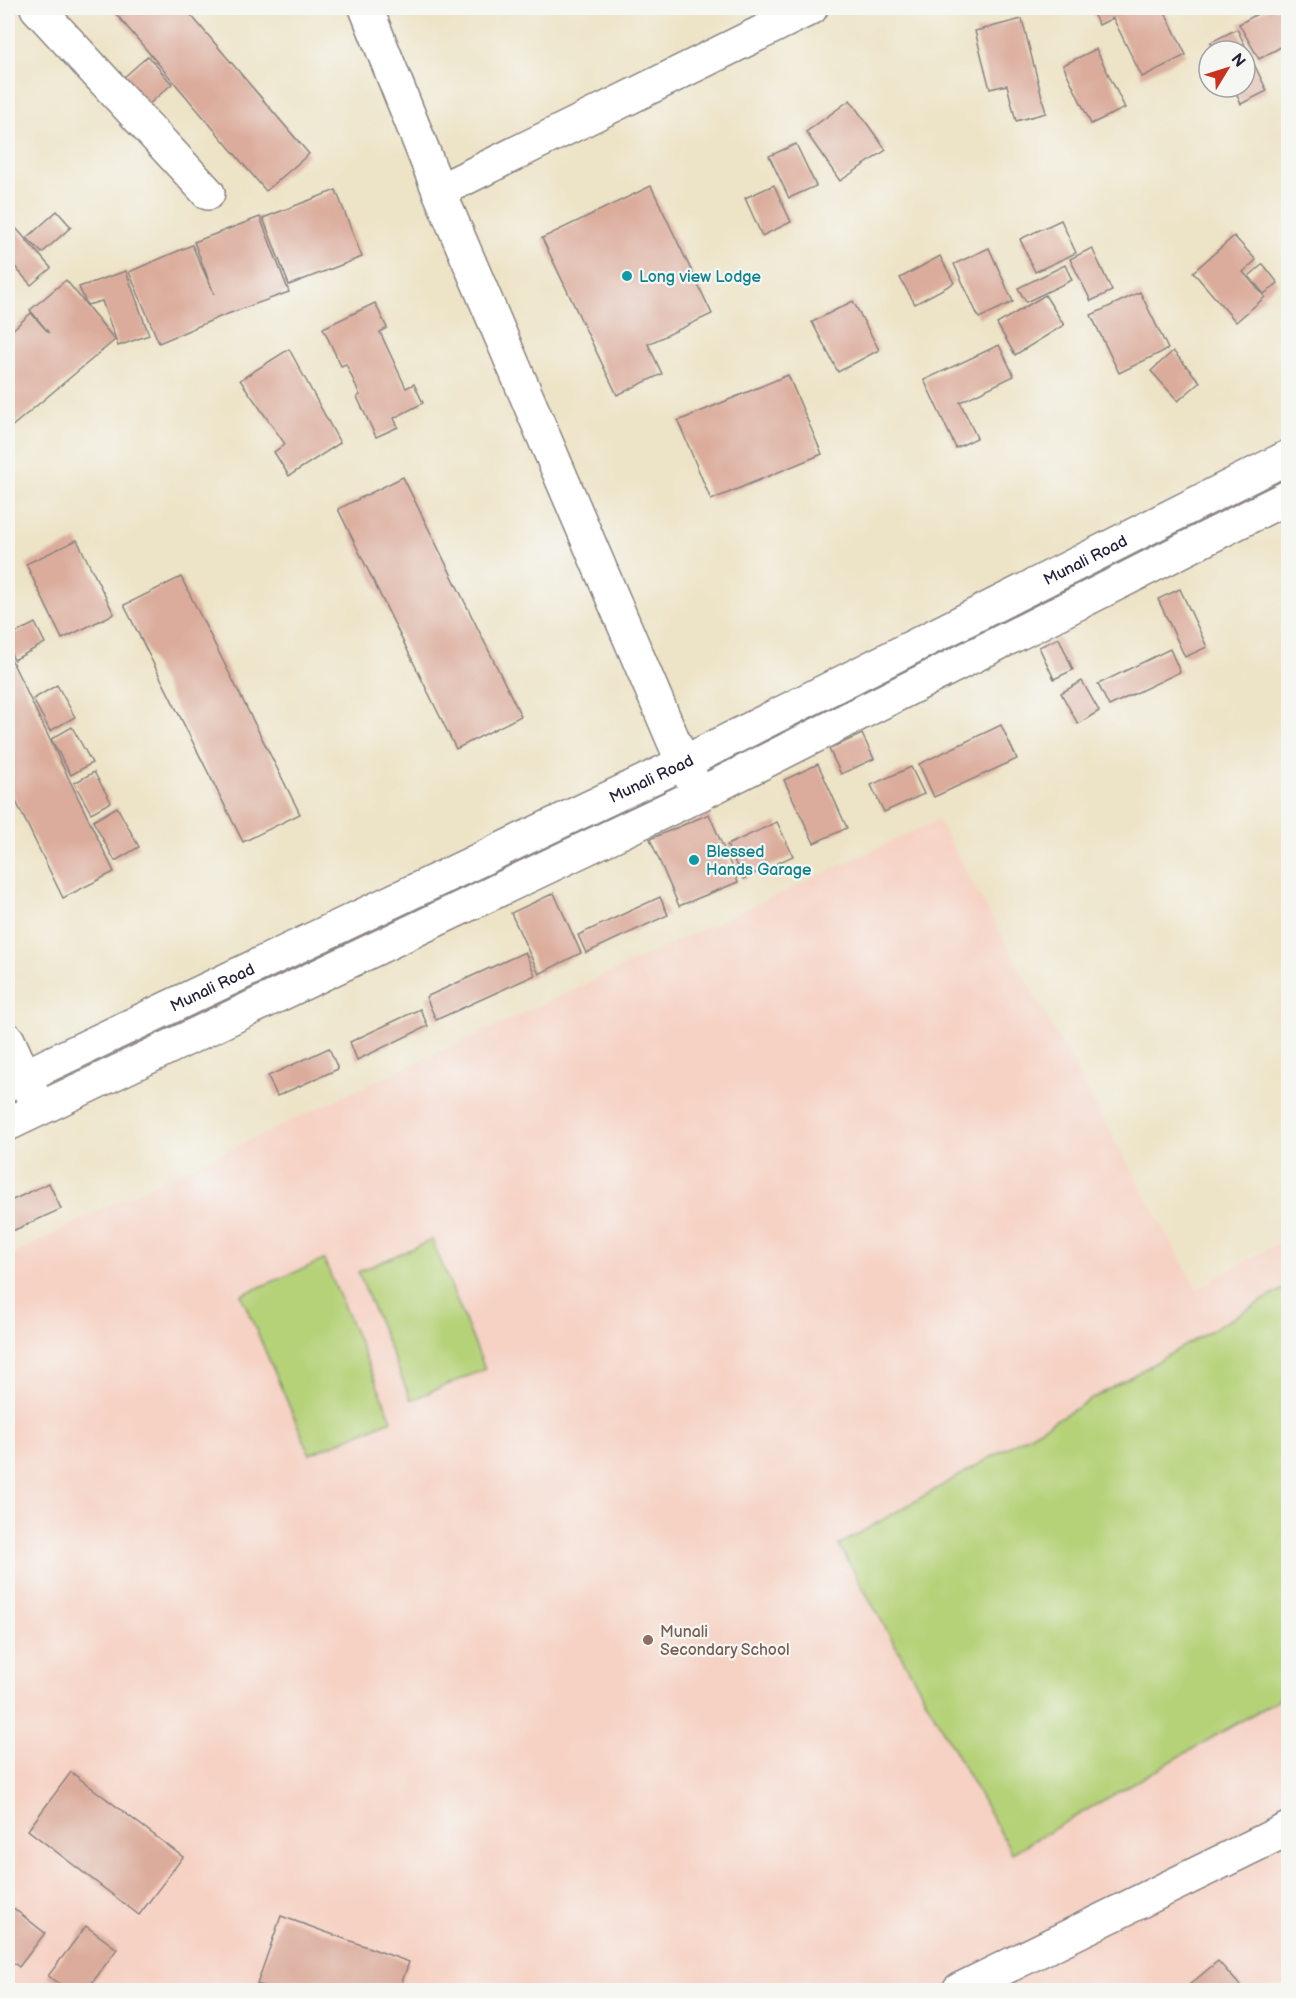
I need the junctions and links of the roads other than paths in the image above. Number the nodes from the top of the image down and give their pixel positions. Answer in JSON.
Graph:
{"nodes":[{"id":1,"x":37,"y":8,"type":"edge"},
{"id":2,"x":366,"y":8,"type":"edge"},
{"id":3,"x":811,"y":8,"type":"edge"},
{"id":4,"x":440,"y":190,"type":"junction"},
{"id":5,"x":208,"y":193,"type":"dead end"},
{"id":6,"x":1288,"y":457,"type":"edge"},
{"id":7,"x":1288,"y":497,"type":"edge"},
{"id":8,"x":683,"y":763,"type":"junction"},
{"id":9,"x":700,"y":794,"type":"junction"},
{"id":10,"x":8,"y":1040,"type":"edge"},
{"id":11,"x":16,"y":1080,"type":"edge"},
{"id":12,"x":39,"y":1109,"type":"junction"},
{"id":13,"x":8,"y":1124,"type":"edge"},
{"id":14,"x":1288,"y":1829,"type":"edge"},
{"id":15,"x":959,"y":1990,"type":"edge"}],
"edges":[{"from":1,"to":5,"type":"main road"},
{"from":2,"to":4,"type":"main road"},
{"from":3,"to":4,"type":"main road"},
{"from":4,"to":8,"type":"main road"},
{"from":6,"to":8,"type":"main road","name":"Munali Road"},
{"from":7,"to":9,"type":"main road"},
{"from":8,"to":9,"type":"main road"},
{"from":8,"to":11,"type":"main road","name":"Munali Road"},
{"from":9,"to":12,"type":"main road"},
{"from":10,"to":11,"type":"main road"},
{"from":11,"to":12,"type":"main road"},
{"from":12,"to":13,"type":"main road"},
{"from":14,"to":15,"type":"main road"}]}
